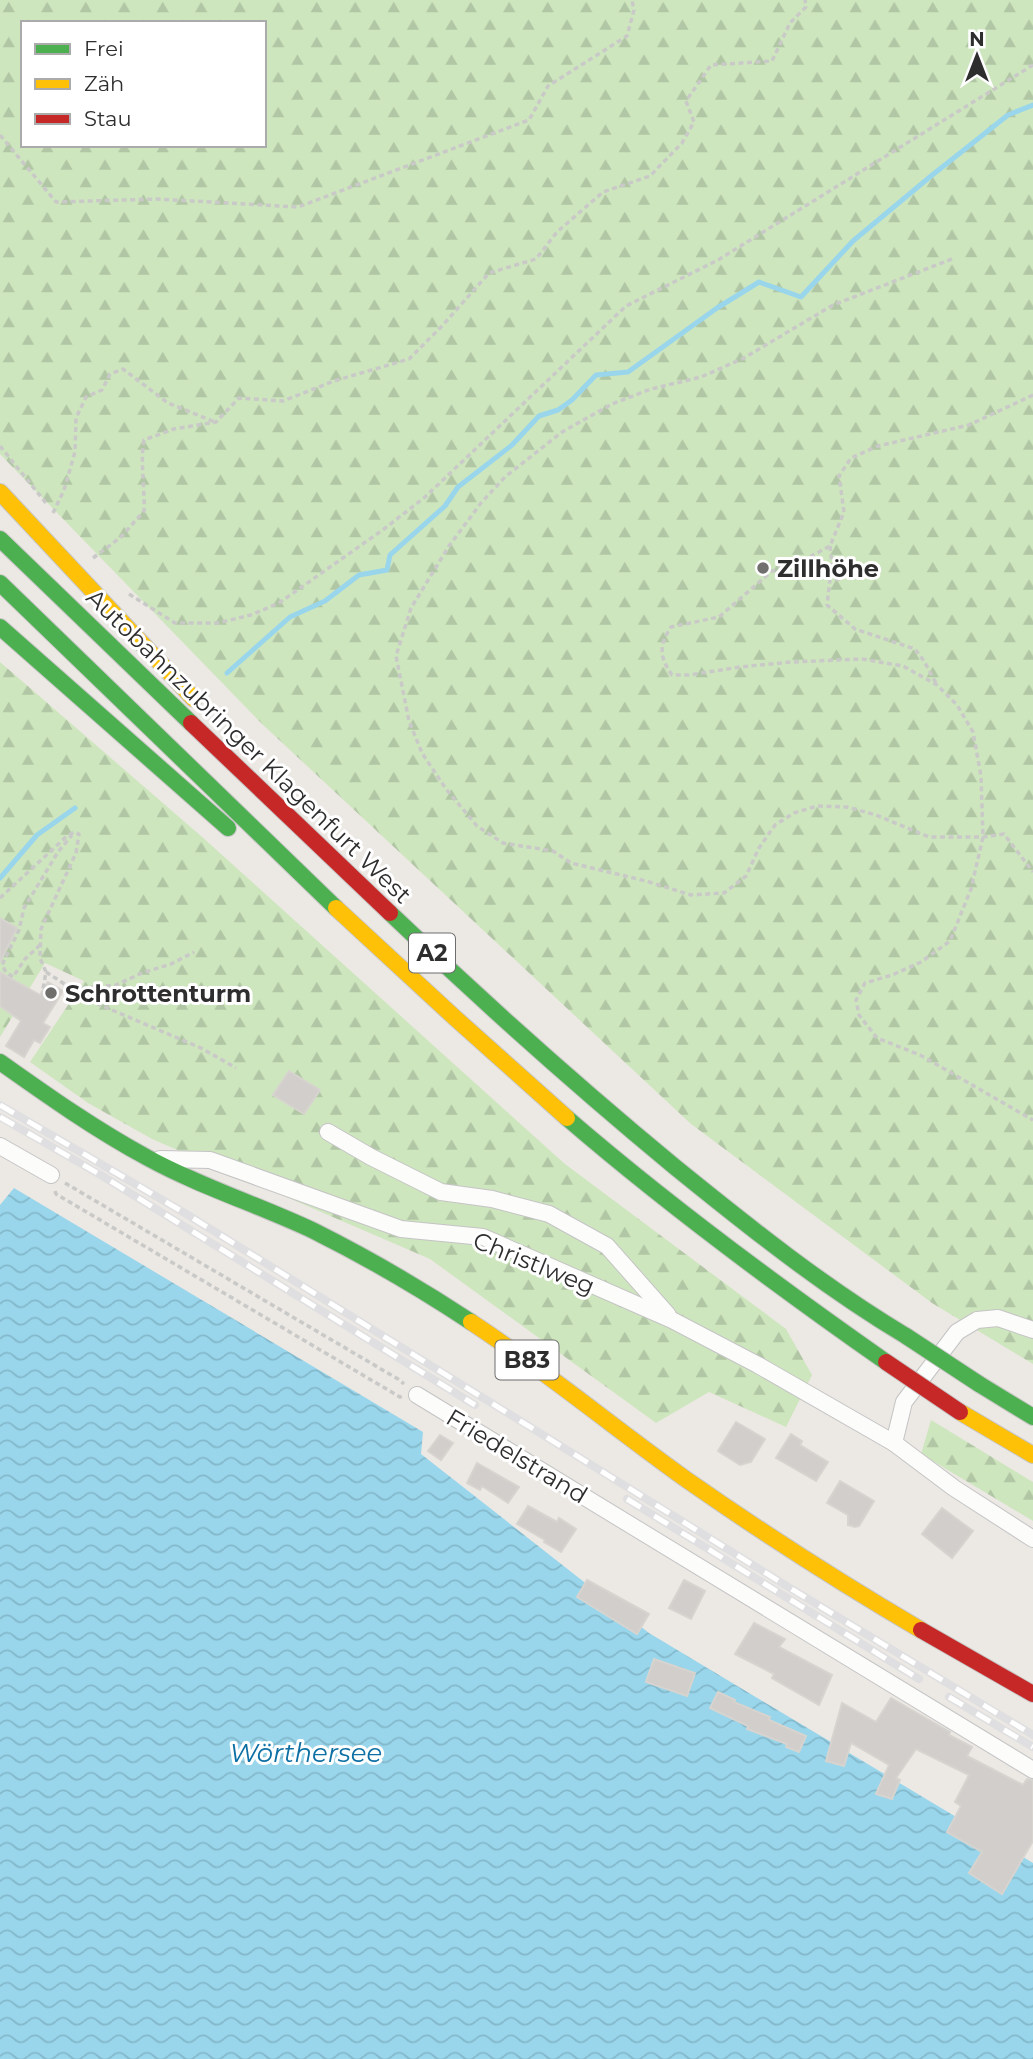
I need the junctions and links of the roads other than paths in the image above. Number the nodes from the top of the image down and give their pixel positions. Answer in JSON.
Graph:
{"nodes":[{"id":1,"x":0,"y":492,"type":"edge"},
{"id":2,"x":0,"y":539,"type":"edge"},
{"id":3,"x":0,"y":583,"type":"edge"},
{"id":4,"x":0,"y":627,"type":"edge"},
{"id":5,"x":203,"y":709,"type":"dead end"},
{"id":6,"x":219,"y":729,"type":"dead end"},
{"id":7,"x":260,"y":789,"type":"junction"},
{"id":8,"x":305,"y":877,"type":"junction"},
{"id":9,"x":0,"y":1062,"type":"edge"},
{"id":10,"x":328,"y":1132,"type":"dead end"},
{"id":11,"x":0,"y":1146,"type":"edge"},
{"id":12,"x":149,"y":1159,"type":"junction"},
{"id":13,"x":51,"y":1175,"type":"road end"},
{"id":14,"x":671,"y":1320,"type":"junction"},
{"id":15,"x":1033,"y":1330,"type":"edge"},
{"id":16,"x":416,"y":1395,"type":"road end"},
{"id":17,"x":1033,"y":1417,"type":"edge"},
{"id":18,"x":894,"y":1443,"type":"junction"},
{"id":19,"x":1033,"y":1455,"type":"edge"},
{"id":20,"x":1033,"y":1539,"type":"edge"},
{"id":21,"x":1033,"y":1693,"type":"edge"},
{"id":22,"x":1033,"y":1770,"type":"edge"}],
"edges":[{"from":1,"to":5,"type":"main road"},
{"from":2,"to":7,"type":"main road","name":"Autobahnzubringer Klagenfurt West","number":"A2"},
{"from":3,"to":8,"type":"main road","number":"A2"},
{"from":4,"to":8,"type":"main road"},
{"from":6,"to":7,"type":"main road"},
{"from":7,"to":17,"type":"main road","name":"Autobahnzubringer Klagenfurt West","number":"A2","bridge":true},
{"from":8,"to":19,"type":"main road","number":"A2","bridge":true},
{"from":9,"to":12,"type":"main road","number":"B83"},
{"from":10,"to":14,"type":"street"},
{"from":11,"to":13,"type":"street"},
{"from":12,"to":14,"type":"street","name":"Christlweg"},
{"from":12,"to":21,"type":"main road","number":"B83"},
{"from":14,"to":18,"type":"street","name":"Christlweg"},
{"from":15,"to":18,"type":"street"},
{"from":16,"to":22,"type":"street","name":"Friedelstrand"},
{"from":18,"to":20,"type":"street","name":"Christlweg"}]}
